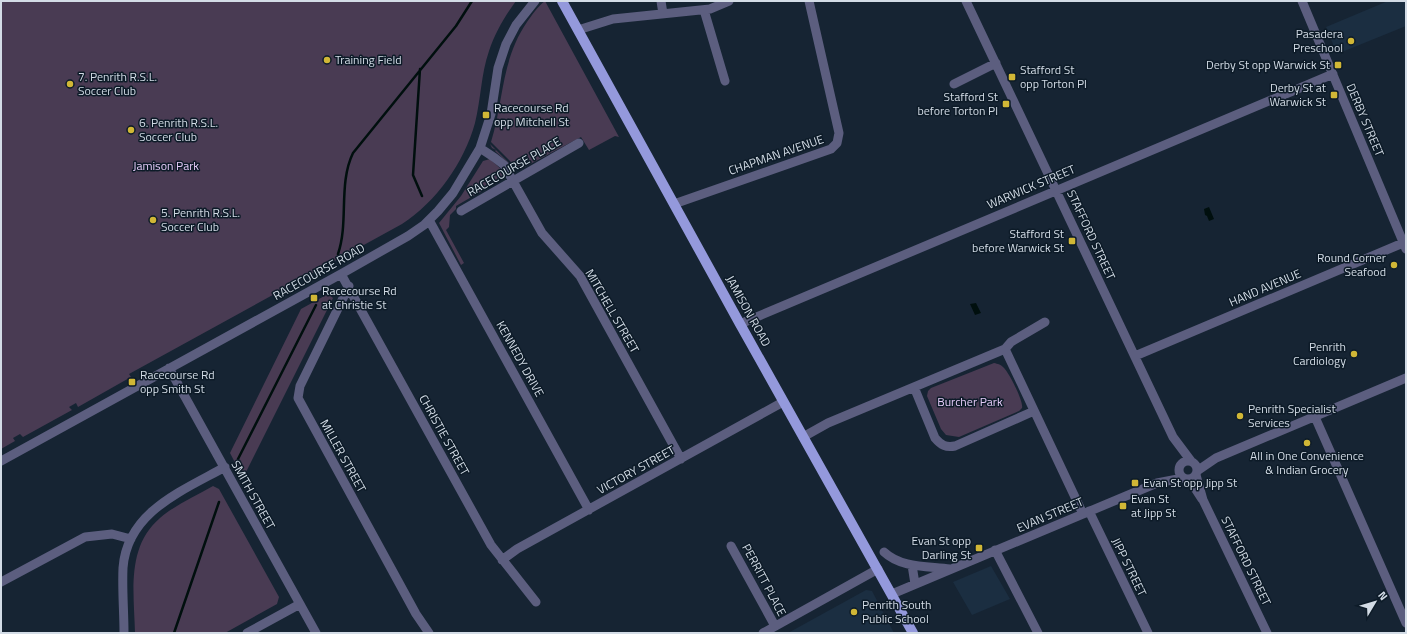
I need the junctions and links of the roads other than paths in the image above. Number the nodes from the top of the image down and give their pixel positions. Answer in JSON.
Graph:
{"nodes":[{"id":1,"x":535,"y":1,"type":"edge"},
{"id":2,"x":562,"y":1,"type":"edge"},
{"id":3,"x":661,"y":1,"type":"edge"},
{"id":4,"x":729,"y":1,"type":"edge"},
{"id":5,"x":809,"y":1,"type":"edge"},
{"id":6,"x":966,"y":1,"type":"edge"},
{"id":7,"x":1302,"y":1,"type":"edge"},
{"id":8,"x":704,"y":10,"type":"junction"},
{"id":9,"x":663,"y":14,"type":"junction"},
{"id":10,"x":578,"y":30,"type":"junction"},
{"id":11,"x":996,"y":64,"type":"junction"},
{"id":12,"x":1333,"y":74,"type":"junction"},
{"id":13,"x":725,"y":81,"type":"dead end"},
{"id":14,"x":954,"y":84,"type":"dead end"},
{"id":15,"x":579,"y":144,"type":"dead end"},
{"id":16,"x":480,"y":148,"type":"junction"},
{"id":17,"x":513,"y":181,"type":"junction"},
{"id":18,"x":1056,"y":190,"type":"junction"},
{"id":19,"x":674,"y":204,"type":"junction"},
{"id":20,"x":461,"y":211,"type":"dead end"},
{"id":21,"x":429,"y":220,"type":"junction"},
{"id":22,"x":1405,"y":246,"type":"edge"},
{"id":23,"x":341,"y":274,"type":"junction"},
{"id":24,"x":349,"y":286,"type":"junction"},
{"id":25,"x":1045,"y":322,"type":"dead end"},
{"id":26,"x":740,"y":324,"type":"junction"},
{"id":27,"x":1005,"y":349,"type":"junction"},
{"id":28,"x":1135,"y":356,"type":"junction"},
{"id":29,"x":169,"y":368,"type":"junction"},
{"id":30,"x":1406,"y":378,"type":"edge"},
{"id":31,"x":914,"y":387,"type":"junction"},
{"id":32,"x":783,"y":402,"type":"junction"},
{"id":33,"x":1034,"y":411,"type":"junction"},
{"id":34,"x":1315,"y":416,"type":"junction"},
{"id":35,"x":803,"y":437,"type":"junction"},
{"id":36,"x":1173,"y":437,"type":"junction"},
{"id":37,"x":681,"y":459,"type":"junction"},
{"id":38,"x":1,"y":461,"type":"edge"},
{"id":39,"x":1180,"y":465,"type":"junction"},
{"id":40,"x":225,"y":468,"type":"junction"},
{"id":41,"x":1192,"y":471,"type":"junction"},
{"id":42,"x":1157,"y":483,"type":"junction"},
{"id":43,"x":589,"y":510,"type":"junction"},
{"id":44,"x":1086,"y":512,"type":"junction"},
{"id":45,"x":131,"y":539,"type":"junction"},
{"id":46,"x":731,"y":546,"type":"dead end"},
{"id":47,"x":995,"y":550,"type":"junction"},
{"id":48,"x":884,"y":552,"type":"dead end"},
{"id":49,"x":502,"y":560,"type":"junction"},
{"id":50,"x":912,"y":565,"type":"junction"},
{"id":51,"x":878,"y":569,"type":"junction"},
{"id":52,"x":951,"y":569,"type":"junction"},
{"id":53,"x":1,"y":582,"type":"edge"},
{"id":54,"x":914,"y":584,"type":"junction"},
{"id":55,"x":892,"y":594,"type":"junction"},
{"id":56,"x":536,"y":602,"type":"dead end"},
{"id":57,"x":300,"y":604,"type":"junction"},
{"id":58,"x":1406,"y":623,"type":"edge"},
{"id":59,"x":775,"y":626,"type":"junction"},
{"id":60,"x":124,"y":633,"type":"edge"},
{"id":61,"x":247,"y":633,"type":"edge"},
{"id":62,"x":316,"y":633,"type":"edge"},
{"id":63,"x":428,"y":633,"type":"edge"},
{"id":64,"x":763,"y":633,"type":"edge"},
{"id":65,"x":913,"y":633,"type":"edge"},
{"id":66,"x":1038,"y":633,"type":"edge"},
{"id":67,"x":1148,"y":633,"type":"edge"},
{"id":68,"x":1267,"y":633,"type":"edge"}],
"edges":[{"from":1,"to":16,"type":"street","name":"RACECOURSE ROAD"},
{"from":2,"to":10,"type":"main road","name":"JAMISON ROAD"},
{"from":3,"to":9,"type":"street"},
{"from":4,"to":8,"type":"street"},
{"from":5,"to":19,"type":"street","name":"CHAPMAN AVENUE"},
{"from":6,"to":11,"type":"street","name":"STAFFORD STREET"},
{"from":7,"to":12,"type":"street","name":"DERBY STREET"},
{"from":8,"to":9,"type":"street"},
{"from":8,"to":13,"type":"street"},
{"from":9,"to":10,"type":"street"},
{"from":10,"to":19,"type":"main road","name":"JAMISON ROAD"},
{"from":11,"to":14,"type":"street"},
{"from":11,"to":18,"type":"street","name":"STAFFORD STREET"},
{"from":12,"to":18,"type":"street","name":"WARWICK STREET"},
{"from":12,"to":22,"type":"street","name":"DERBY STREET"},
{"from":15,"to":17,"type":"street","name":"RACECOURSE PLACE"},
{"from":16,"to":17,"type":"street","name":"MITCHELL STREET"},
{"from":16,"to":21,"type":"street","name":"RACECOURSE ROAD"},
{"from":17,"to":20,"type":"street","name":"RACECOURSE PLACE"},
{"from":17,"to":37,"type":"street","name":"MITCHELL STREET"},
{"from":18,"to":26,"type":"street","name":"WARWICK STREET"},
{"from":18,"to":28,"type":"street","name":"STAFFORD STREET"},
{"from":19,"to":26,"type":"main road","name":"JAMISON ROAD"},
{"from":21,"to":23,"type":"street","name":"RACECOURSE ROAD"},
{"from":21,"to":43,"type":"street","name":"KENNEDY DRIVE"},
{"from":22,"to":28,"type":"street","name":"HAND AVENUE"},
{"from":23,"to":24,"type":"street","name":"CHRISTIE STREET"},
{"from":23,"to":29,"type":"street","name":"RACECOURSE ROAD"},
{"from":24,"to":49,"type":"street","name":"CHRISTIE STREET"},
{"from":24,"to":63,"type":"street","name":"MILLER STREET"},
{"from":25,"to":27,"type":"street"},
{"from":26,"to":32,"type":"main road","name":"JAMISON ROAD"},
{"from":27,"to":31,"type":"street"},
{"from":27,"to":33,"type":"street","name":"JIPP STREET"},
{"from":28,"to":36,"type":"street","name":"STAFFORD STREET"},
{"from":29,"to":38,"type":"street","name":"RACECOURSE ROAD"},
{"from":29,"to":40,"type":"street","name":"SMITH STREET"},
{"from":30,"to":34,"type":"street","name":"EVAN STREET"},
{"from":31,"to":33,"type":"street"},
{"from":31,"to":35,"type":"street"},
{"from":32,"to":35,"type":"main road","name":"JAMISON ROAD"},
{"from":32,"to":37,"type":"street","name":"VICTORY STREET"},
{"from":33,"to":44,"type":"street","name":"JIPP STREET"},
{"from":34,"to":41,"type":"street","name":"EVAN STREET"},
{"from":34,"to":58,"type":"street"},
{"from":35,"to":51,"type":"main road","name":"JAMISON ROAD"},
{"from":36,"to":39,"type":"street","name":"STAFFORD STREET"},
{"from":36,"to":41,"type":"street","name":"STAFFORD STREET"},
{"from":37,"to":43,"type":"street","name":"VICTORY STREET"},
{"from":39,"to":41,"type":"street","name":"EVAN STREET"},
{"from":39,"to":41,"type":"street","name":"STAFFORD STREET"},
{"from":39,"to":42,"type":"street","name":"EVAN STREET"},
{"from":40,"to":45,"type":"street"},
{"from":40,"to":57,"type":"street","name":"SMITH STREET"},
{"from":41,"to":42,"type":"street","name":"EVAN STREET"},
{"from":41,"to":68,"type":"street","name":"STAFFORD STREET"},
{"from":42,"to":44,"type":"street","name":"EVAN STREET"},
{"from":43,"to":49,"type":"street","name":"VICTORY STREET"},
{"from":44,"to":47,"type":"street","name":"EVAN STREET"},
{"from":44,"to":67,"type":"street","name":"JIPP STREET"},
{"from":45,"to":53,"type":"street"},
{"from":45,"to":60,"type":"street"},
{"from":46,"to":59,"type":"street","name":"PERRITT PLACE"},
{"from":47,"to":52,"type":"street","name":"EVAN STREET"},
{"from":47,"to":66,"type":"street"},
{"from":48,"to":50,"type":"street","name":"EVAN STREET"},
{"from":49,"to":56,"type":"street","name":"CHRISTIE STREET"},
{"from":50,"to":52,"type":"street","name":"EVAN STREET"},
{"from":50,"to":54,"type":"street"},
{"from":51,"to":55,"type":"main road","name":"JAMISON ROAD"},
{"from":51,"to":59,"type":"street"},
{"from":52,"to":54,"type":"street","name":"EVAN STREET"},
{"from":54,"to":55,"type":"street","name":"EVAN STREET"},
{"from":55,"to":65,"type":"main road","name":"JAMISON ROAD"},
{"from":57,"to":61,"type":"street"},
{"from":57,"to":62,"type":"street","name":"SMITH STREET"},
{"from":59,"to":64,"type":"street"}]}
